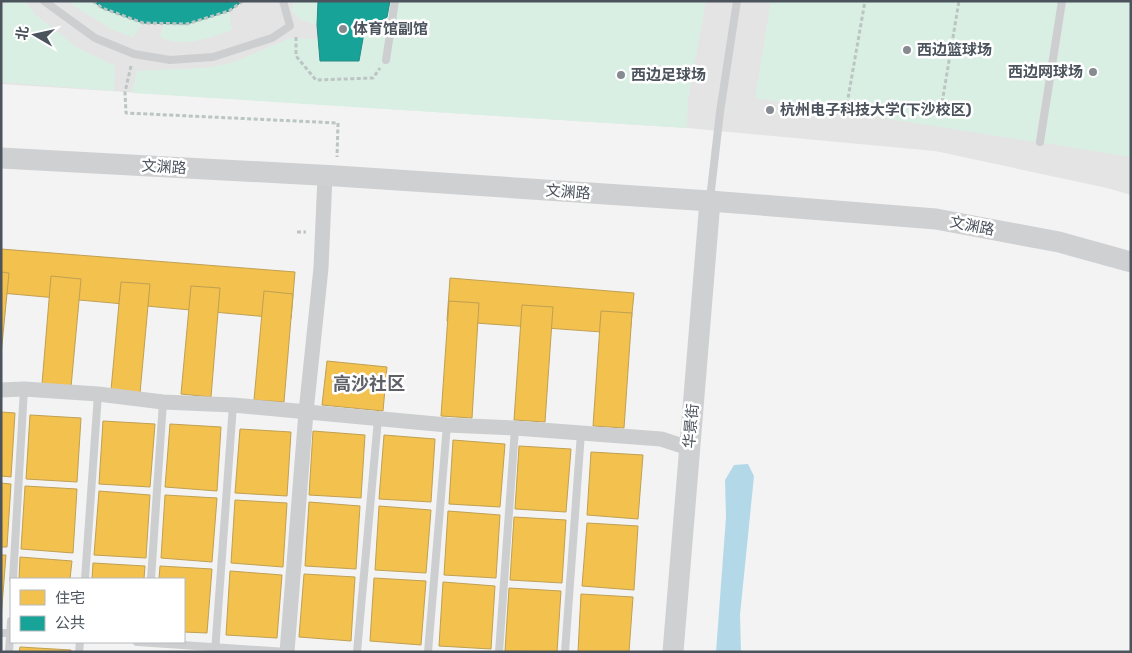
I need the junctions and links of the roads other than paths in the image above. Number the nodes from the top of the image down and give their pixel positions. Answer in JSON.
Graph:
{"nodes":[{"id":1,"x":44,"y":1,"type":"edge"},
{"id":2,"x":283,"y":1,"type":"edge"},
{"id":3,"x":396,"y":1,"type":"edge"},
{"id":4,"x":737,"y":1,"type":"edge"},
{"id":5,"x":1062,"y":1,"type":"edge"},
{"id":6,"x":386,"y":60,"type":"road end"},
{"id":7,"x":1040,"y":142,"type":"dead end"},
{"id":8,"x":1,"y":158,"type":"edge"},
{"id":9,"x":325,"y":176,"type":"junction"},
{"id":10,"x":710,"y":201,"type":"junction"},
{"id":11,"x":1131,"y":262,"type":"edge"},
{"id":12,"x":24,"y":389,"type":"junction"},
{"id":13,"x":1,"y":390,"type":"edge"},
{"id":14,"x":98,"y":394,"type":"junction"},
{"id":15,"x":163,"y":402,"type":"junction"},
{"id":16,"x":232,"y":405,"type":"junction"},
{"id":17,"x":306,"y":412,"type":"junction"},
{"id":18,"x":378,"y":419,"type":"junction"},
{"id":19,"x":447,"y":425,"type":"junction"},
{"id":20,"x":515,"y":428,"type":"junction"},
{"id":21,"x":581,"y":433,"type":"junction"},
{"id":22,"x":689,"y":448,"type":"junction"},
{"id":23,"x":14,"y":578,"type":"edge"},
{"id":24,"x":85,"y":578,"type":"edge"},
{"id":25,"x":151,"y":578,"type":"edge"},
{"id":26,"x":157,"y":643,"type":"edge"},
{"id":27,"x":215,"y":649,"type":"edge"},
{"id":28,"x":287,"y":652,"type":"edge"},
{"id":29,"x":357,"y":652,"type":"edge"},
{"id":30,"x":428,"y":652,"type":"edge"},
{"id":31,"x":499,"y":652,"type":"edge"},
{"id":32,"x":565,"y":652,"type":"edge"},
{"id":33,"x":673,"y":652,"type":"edge"}],
"edges":[{"from":1,"to":2,"type":"lane"},
{"from":3,"to":6,"type":"lane"},
{"from":4,"to":10,"type":"lane"},
{"from":5,"to":7,"type":"lane"},
{"from":8,"to":9,"type":"main road","name":"文渊路"},
{"from":9,"to":10,"type":"main road","name":"文渊路"},
{"from":9,"to":17,"type":"street"},
{"from":10,"to":11,"type":"main road","name":"文渊路"},
{"from":10,"to":22,"type":"main road","name":"华景街"},
{"from":12,"to":13,"type":"street"},
{"from":12,"to":14,"type":"street"},
{"from":12,"to":23,"type":"lane"},
{"from":14,"to":15,"type":"street"},
{"from":14,"to":24,"type":"lane"},
{"from":15,"to":16,"type":"street"},
{"from":15,"to":25,"type":"lane"},
{"from":16,"to":17,"type":"street"},
{"from":16,"to":27,"type":"lane"},
{"from":17,"to":18,"type":"street"},
{"from":17,"to":28,"type":"street"},
{"from":18,"to":19,"type":"street"},
{"from":18,"to":29,"type":"lane"},
{"from":19,"to":20,"type":"street"},
{"from":19,"to":30,"type":"lane"},
{"from":20,"to":21,"type":"street"},
{"from":20,"to":31,"type":"lane"},
{"from":21,"to":22,"type":"street"},
{"from":21,"to":32,"type":"lane"},
{"from":22,"to":33,"type":"main road","name":"华景街"},
{"from":26,"to":27,"type":"lane"},
{"from":27,"to":28,"type":"lane"}]}
